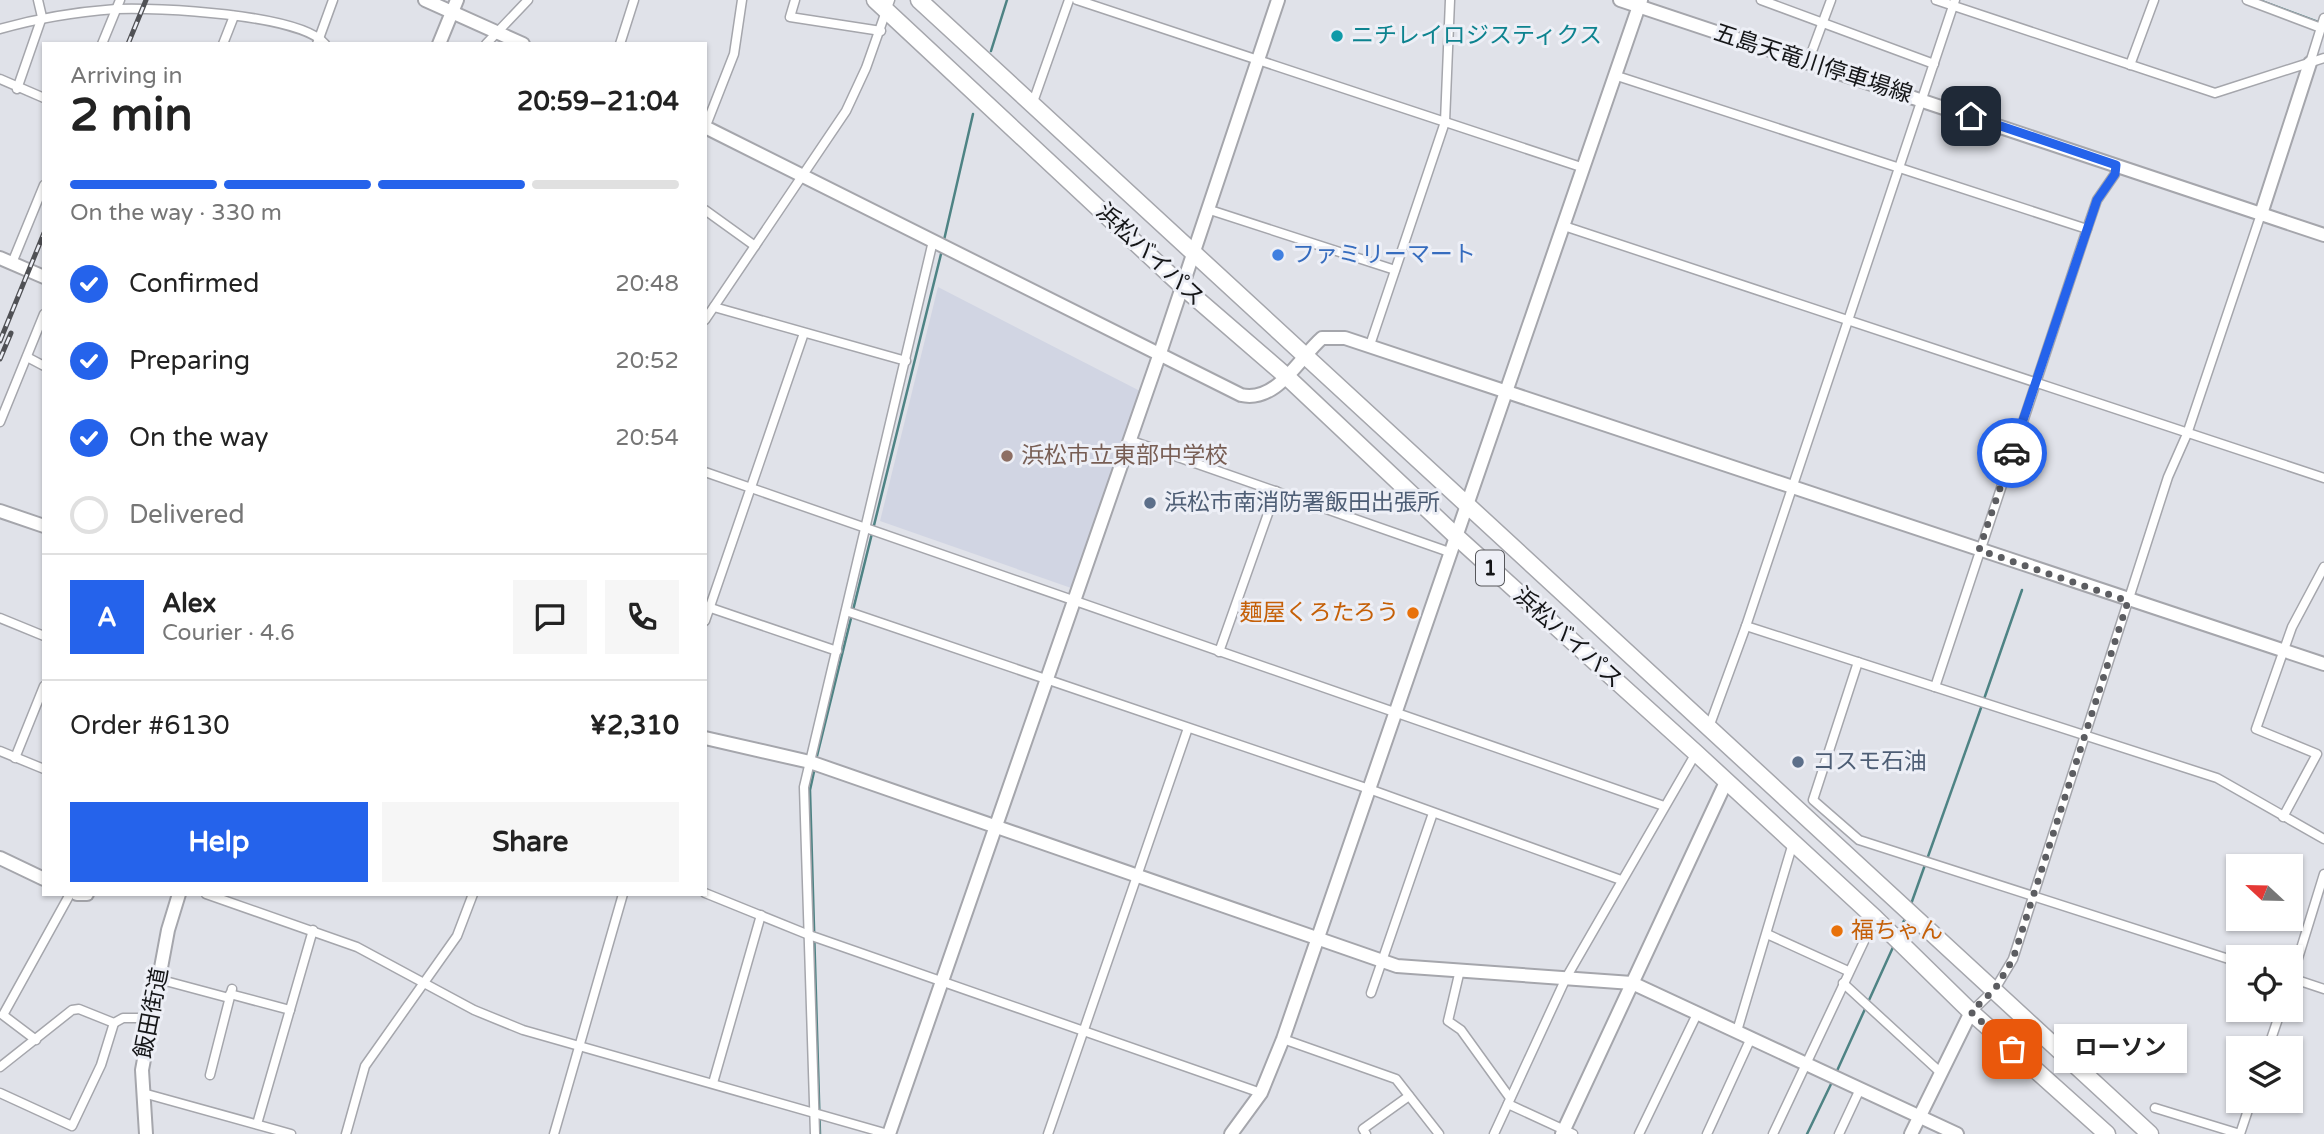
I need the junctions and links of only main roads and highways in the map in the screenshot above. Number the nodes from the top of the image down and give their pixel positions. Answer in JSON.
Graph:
{"nodes":[{"id":1,"x":919,"y":0,"type":"edge"},
{"id":2,"x":884,"y":4,"type":"edge"},
{"id":3,"x":2107,"y":1134,"type":"edge"},
{"id":4,"x":2150,"y":1134,"type":"edge"}],
"edges":[{"from":1,"to":4,"type":"highway","name":"浜松バイパス","number":"1"},
{"from":2,"to":3,"type":"highway","name":"浜松バイパス","number":"1"}]}
